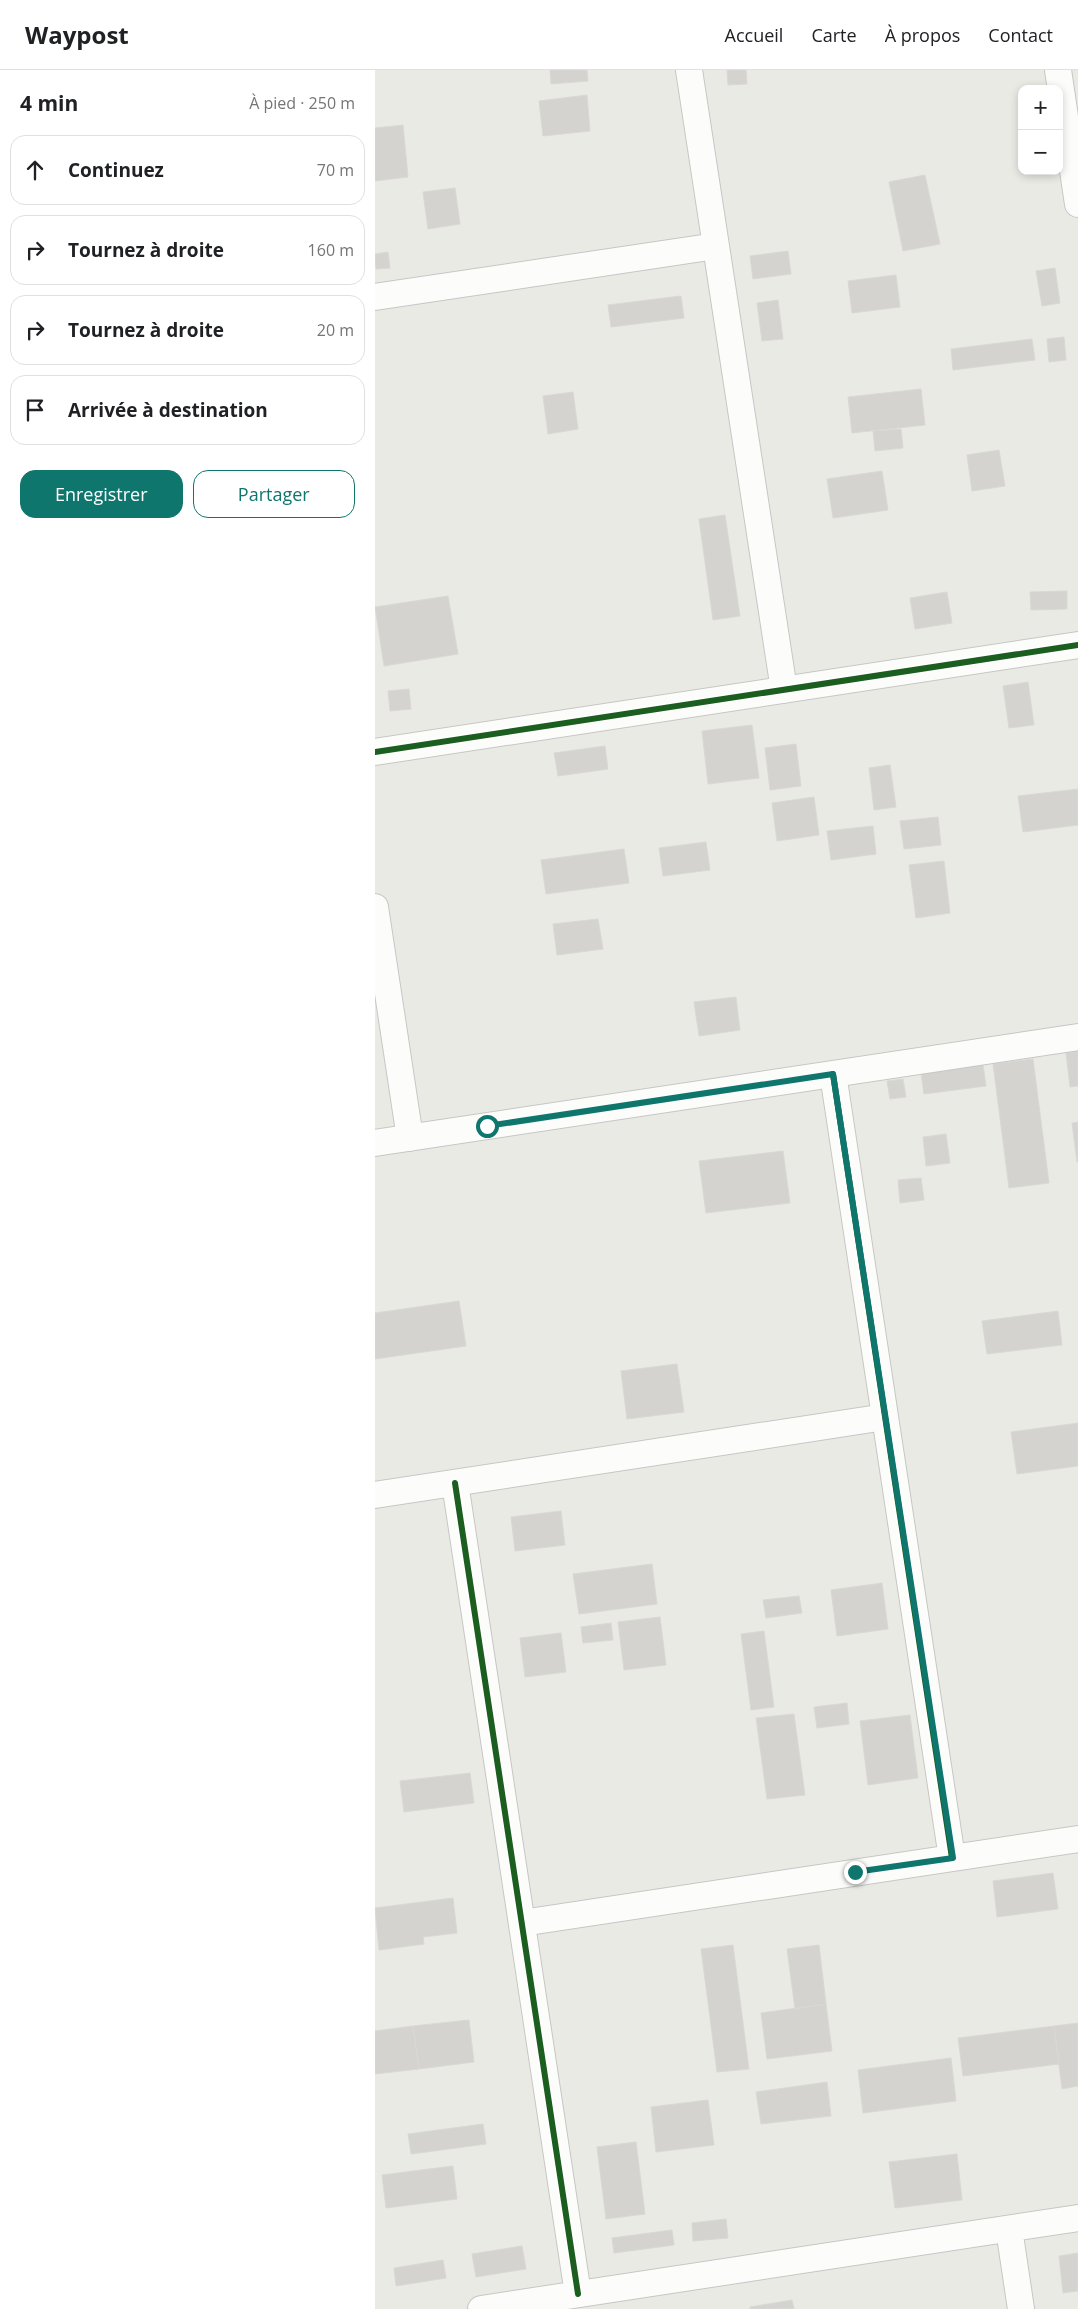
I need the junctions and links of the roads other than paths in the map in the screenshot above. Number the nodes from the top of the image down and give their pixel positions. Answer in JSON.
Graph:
{"nodes":[{"id":1,"x":689,"y":70,"type":"edge"},
{"id":2,"x":1058,"y":70,"type":"edge"},
{"id":3,"x":1078,"y":204,"type":"edge"},
{"id":4,"x":716,"y":246,"type":"junction"},
{"id":5,"x":375,"y":297,"type":"edge"},
{"id":6,"x":1078,"y":645,"type":"edge"},
{"id":7,"x":784,"y":690,"type":"junction"},
{"id":8,"x":375,"y":752,"type":"edge"},
{"id":9,"x":375,"y":907,"type":"edge"},
{"id":10,"x":1078,"y":1037,"type":"edge"},
{"id":11,"x":833,"y":1074,"type":"junction"},
{"id":12,"x":410,"y":1138,"type":"junction"},
{"id":13,"x":375,"y":1144,"type":"edge"},
{"id":14,"x":885,"y":1417,"type":"junction"},
{"id":15,"x":455,"y":1483,"type":"junction"},
{"id":16,"x":375,"y":1495,"type":"edge"},
{"id":17,"x":1078,"y":1839,"type":"edge"},
{"id":18,"x":953,"y":1858,"type":"junction"},
{"id":19,"x":522,"y":1923,"type":"junction"},
{"id":20,"x":1078,"y":2218,"type":"edge"},
{"id":21,"x":1009,"y":2229,"type":"junction"},
{"id":22,"x":578,"y":2294,"type":"junction"},
{"id":23,"x":481,"y":2309,"type":"edge"},
{"id":24,"x":1021,"y":2309,"type":"edge"}],
"edges":[{"from":1,"to":4,"type":"street"},
{"from":2,"to":3,"type":"street"},
{"from":4,"to":5,"type":"street"},
{"from":4,"to":7,"type":"street"},
{"from":6,"to":7,"type":"street"},
{"from":7,"to":8,"type":"street"},
{"from":9,"to":12,"type":"street"},
{"from":10,"to":11,"type":"street"},
{"from":11,"to":12,"type":"street"},
{"from":11,"to":14,"type":"street"},
{"from":12,"to":13,"type":"street"},
{"from":14,"to":15,"type":"street"},
{"from":14,"to":18,"type":"street"},
{"from":15,"to":16,"type":"street"},
{"from":15,"to":19,"type":"street"},
{"from":17,"to":18,"type":"street"},
{"from":18,"to":19,"type":"street"},
{"from":19,"to":22,"type":"street"},
{"from":20,"to":21,"type":"street"},
{"from":21,"to":22,"type":"street"},
{"from":21,"to":24,"type":"street"},
{"from":22,"to":23,"type":"street"}]}
